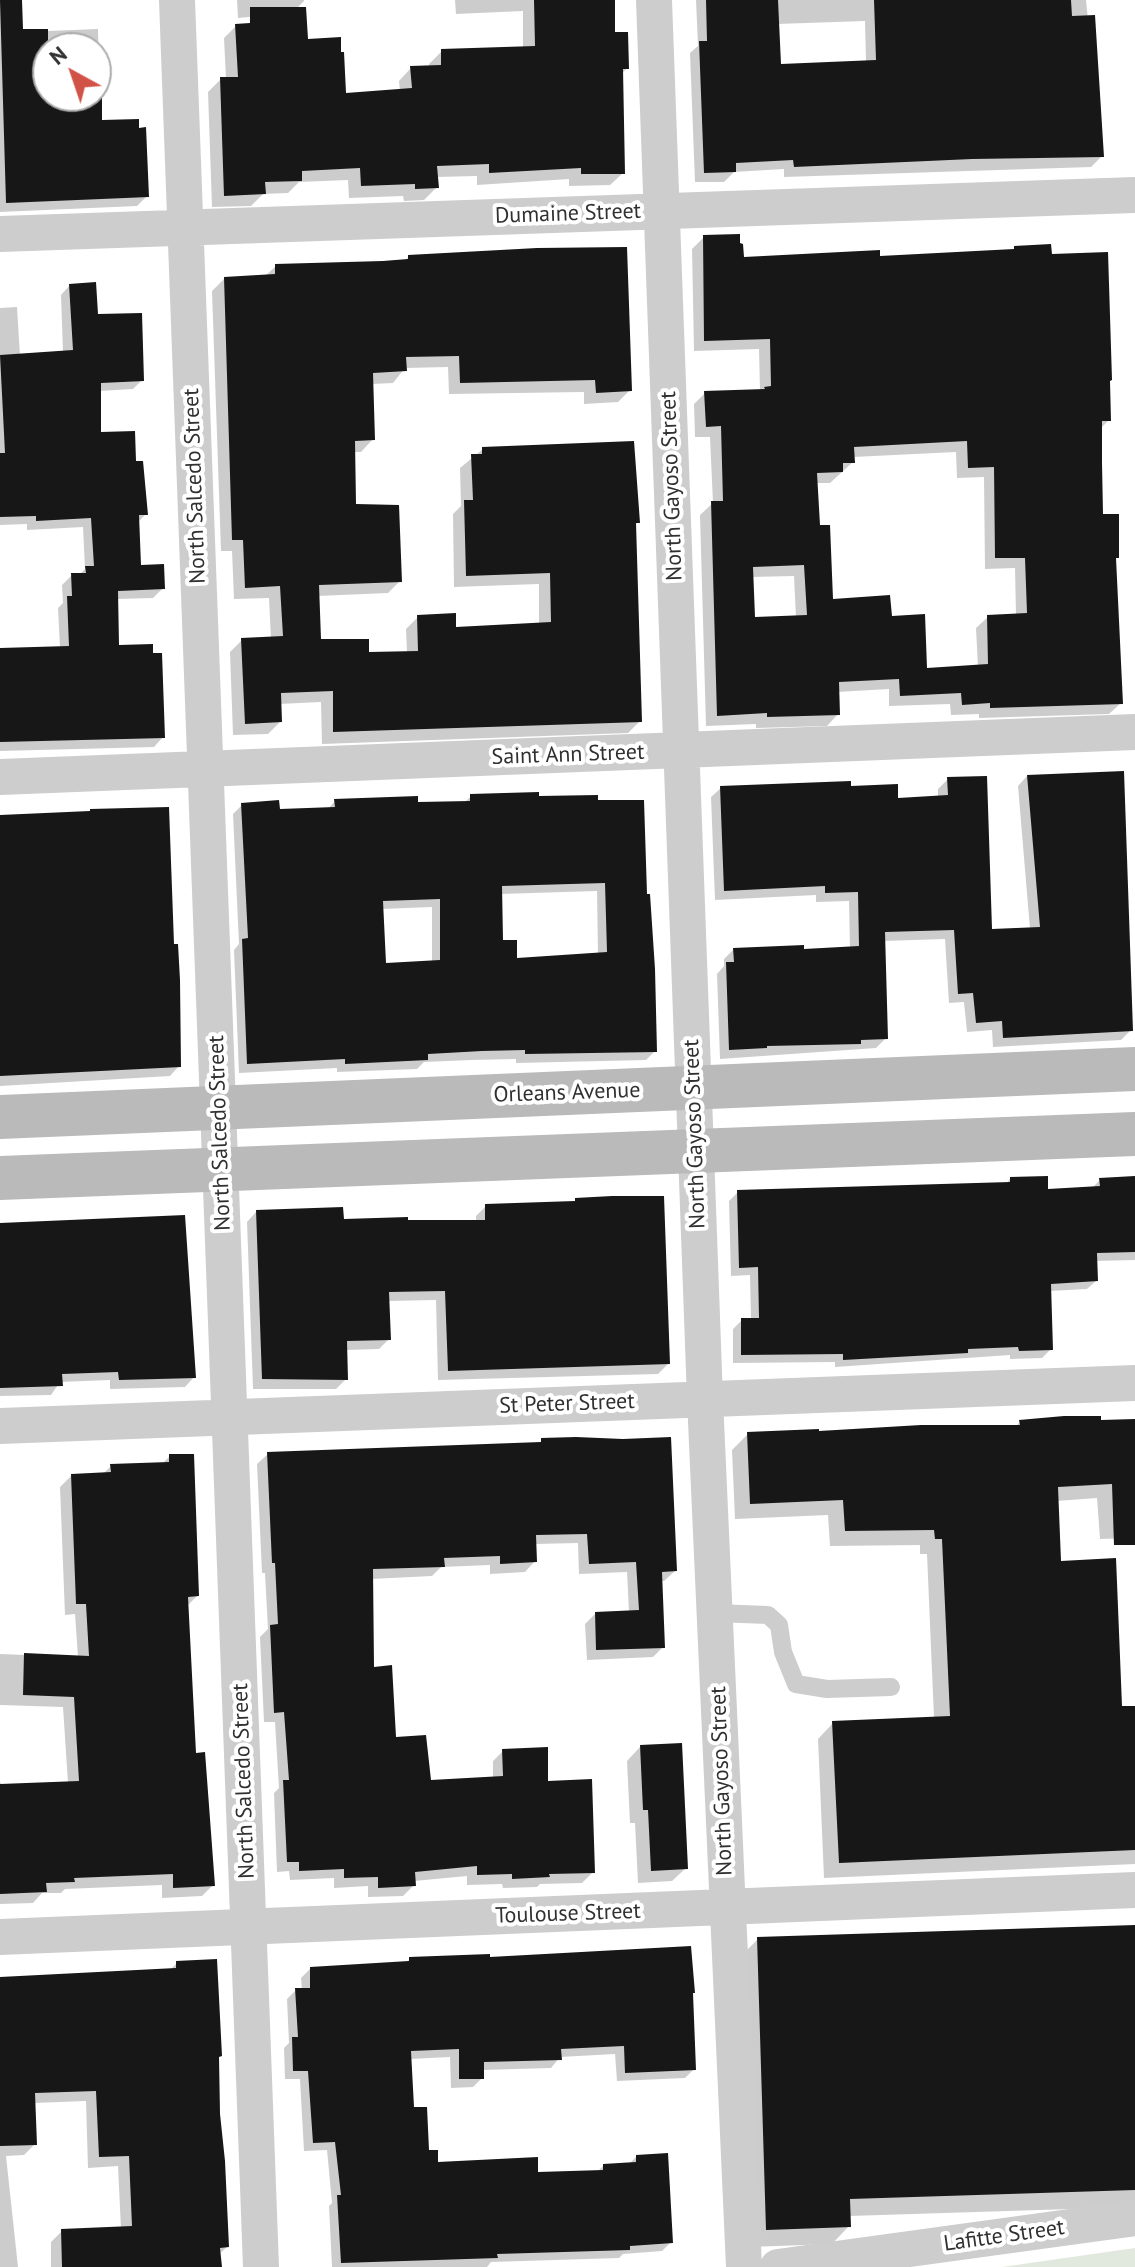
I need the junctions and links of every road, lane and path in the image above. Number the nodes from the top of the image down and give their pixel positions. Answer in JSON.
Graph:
{"nodes":[{"id":1,"x":177,"y":0,"type":"edge"},
{"id":2,"x":654,"y":0,"type":"edge"},
{"id":3,"x":1135,"y":195,"type":"edge"},
{"id":4,"x":662,"y":211,"type":"junction"},
{"id":5,"x":186,"y":227,"type":"junction"},
{"id":6,"x":0,"y":234,"type":"edge"},
{"id":7,"x":1135,"y":732,"type":"edge"},
{"id":8,"x":681,"y":750,"type":"junction"},
{"id":9,"x":206,"y":769,"type":"junction"},
{"id":10,"x":0,"y":777,"type":"edge"},
{"id":11,"x":1135,"y":1069,"type":"edge"},
{"id":12,"x":694,"y":1088,"type":"junction"},
{"id":13,"x":219,"y":1108,"type":"junction"},
{"id":14,"x":0,"y":1117,"type":"edge"},
{"id":15,"x":1135,"y":1134,"type":"edge"},
{"id":16,"x":696,"y":1151,"type":"junction"},
{"id":17,"x":221,"y":1169,"type":"junction"},
{"id":18,"x":0,"y":1178,"type":"edge"},
{"id":19,"x":1135,"y":1383,"type":"edge"},
{"id":20,"x":705,"y":1399,"type":"junction"},
{"id":21,"x":230,"y":1416,"type":"junction"},
{"id":22,"x":0,"y":1426,"type":"edge"},
{"id":23,"x":714,"y":1613,"type":"junction"},
{"id":24,"x":891,"y":1687,"type":"dead end"},
{"id":25,"x":1135,"y":1890,"type":"edge"},
{"id":26,"x":727,"y":1907,"type":"junction"},
{"id":27,"x":249,"y":1928,"type":"junction"},
{"id":28,"x":0,"y":1937,"type":"edge"},
{"id":29,"x":1135,"y":2218,"type":"edge"},
{"id":30,"x":261,"y":2267,"type":"edge"},
{"id":31,"x":744,"y":2267,"type":"edge"},
{"id":32,"x":778,"y":2267,"type":"edge"}],
"edges":[{"from":1,"to":5,"type":"street","name":"North Salcedo Street"},
{"from":2,"to":4,"type":"street","name":"North Gayoso Street"},
{"from":3,"to":4,"type":"street","name":"Dumaine Street"},
{"from":4,"to":5,"type":"street","name":"Dumaine Street"},
{"from":4,"to":8,"type":"street","name":"North Gayoso Street"},
{"from":5,"to":6,"type":"street","name":"Dumaine Street"},
{"from":5,"to":9,"type":"street","name":"North Salcedo Street"},
{"from":7,"to":8,"type":"street","name":"Saint Ann Street"},
{"from":8,"to":9,"type":"street","name":"Saint Ann Street"},
{"from":8,"to":12,"type":"street","name":"North Gayoso Street"},
{"from":9,"to":10,"type":"street","name":"Saint Ann Street"},
{"from":9,"to":13,"type":"street","name":"North Salcedo Street"},
{"from":11,"to":12,"type":"street","name":"Orleans Avenue"},
{"from":12,"to":13,"type":"street","name":"Orleans Avenue"},
{"from":12,"to":16,"type":"street","name":"North Gayoso Street"},
{"from":13,"to":14,"type":"street","name":"Orleans Avenue"},
{"from":13,"to":17,"type":"street","name":"North Salcedo Street"},
{"from":15,"to":16,"type":"street"},
{"from":16,"to":17,"type":"street"},
{"from":16,"to":20,"type":"street","name":"North Gayoso Street"},
{"from":17,"to":18,"type":"street"},
{"from":17,"to":21,"type":"street","name":"North Salcedo Street"},
{"from":19,"to":20,"type":"street","name":"St Peter Street"},
{"from":20,"to":21,"type":"street","name":"St Peter Street"},
{"from":20,"to":23,"type":"street","name":"North Gayoso Street"},
{"from":21,"to":22,"type":"street","name":"St Peter Street"},
{"from":21,"to":27,"type":"street","name":"North Salcedo Street"},
{"from":23,"to":24,"type":"lane"},
{"from":23,"to":26,"type":"street","name":"North Gayoso Street"},
{"from":25,"to":26,"type":"street","name":"Toulouse Street"},
{"from":26,"to":27,"type":"street","name":"Toulouse Street"},
{"from":26,"to":31,"type":"street","name":"North Gayoso Street"},
{"from":27,"to":28,"type":"street","name":"Toulouse Street"},
{"from":27,"to":30,"type":"street","name":"North Salcedo Street"},
{"from":29,"to":32,"type":"street","name":"Lafitte Street"}]}
